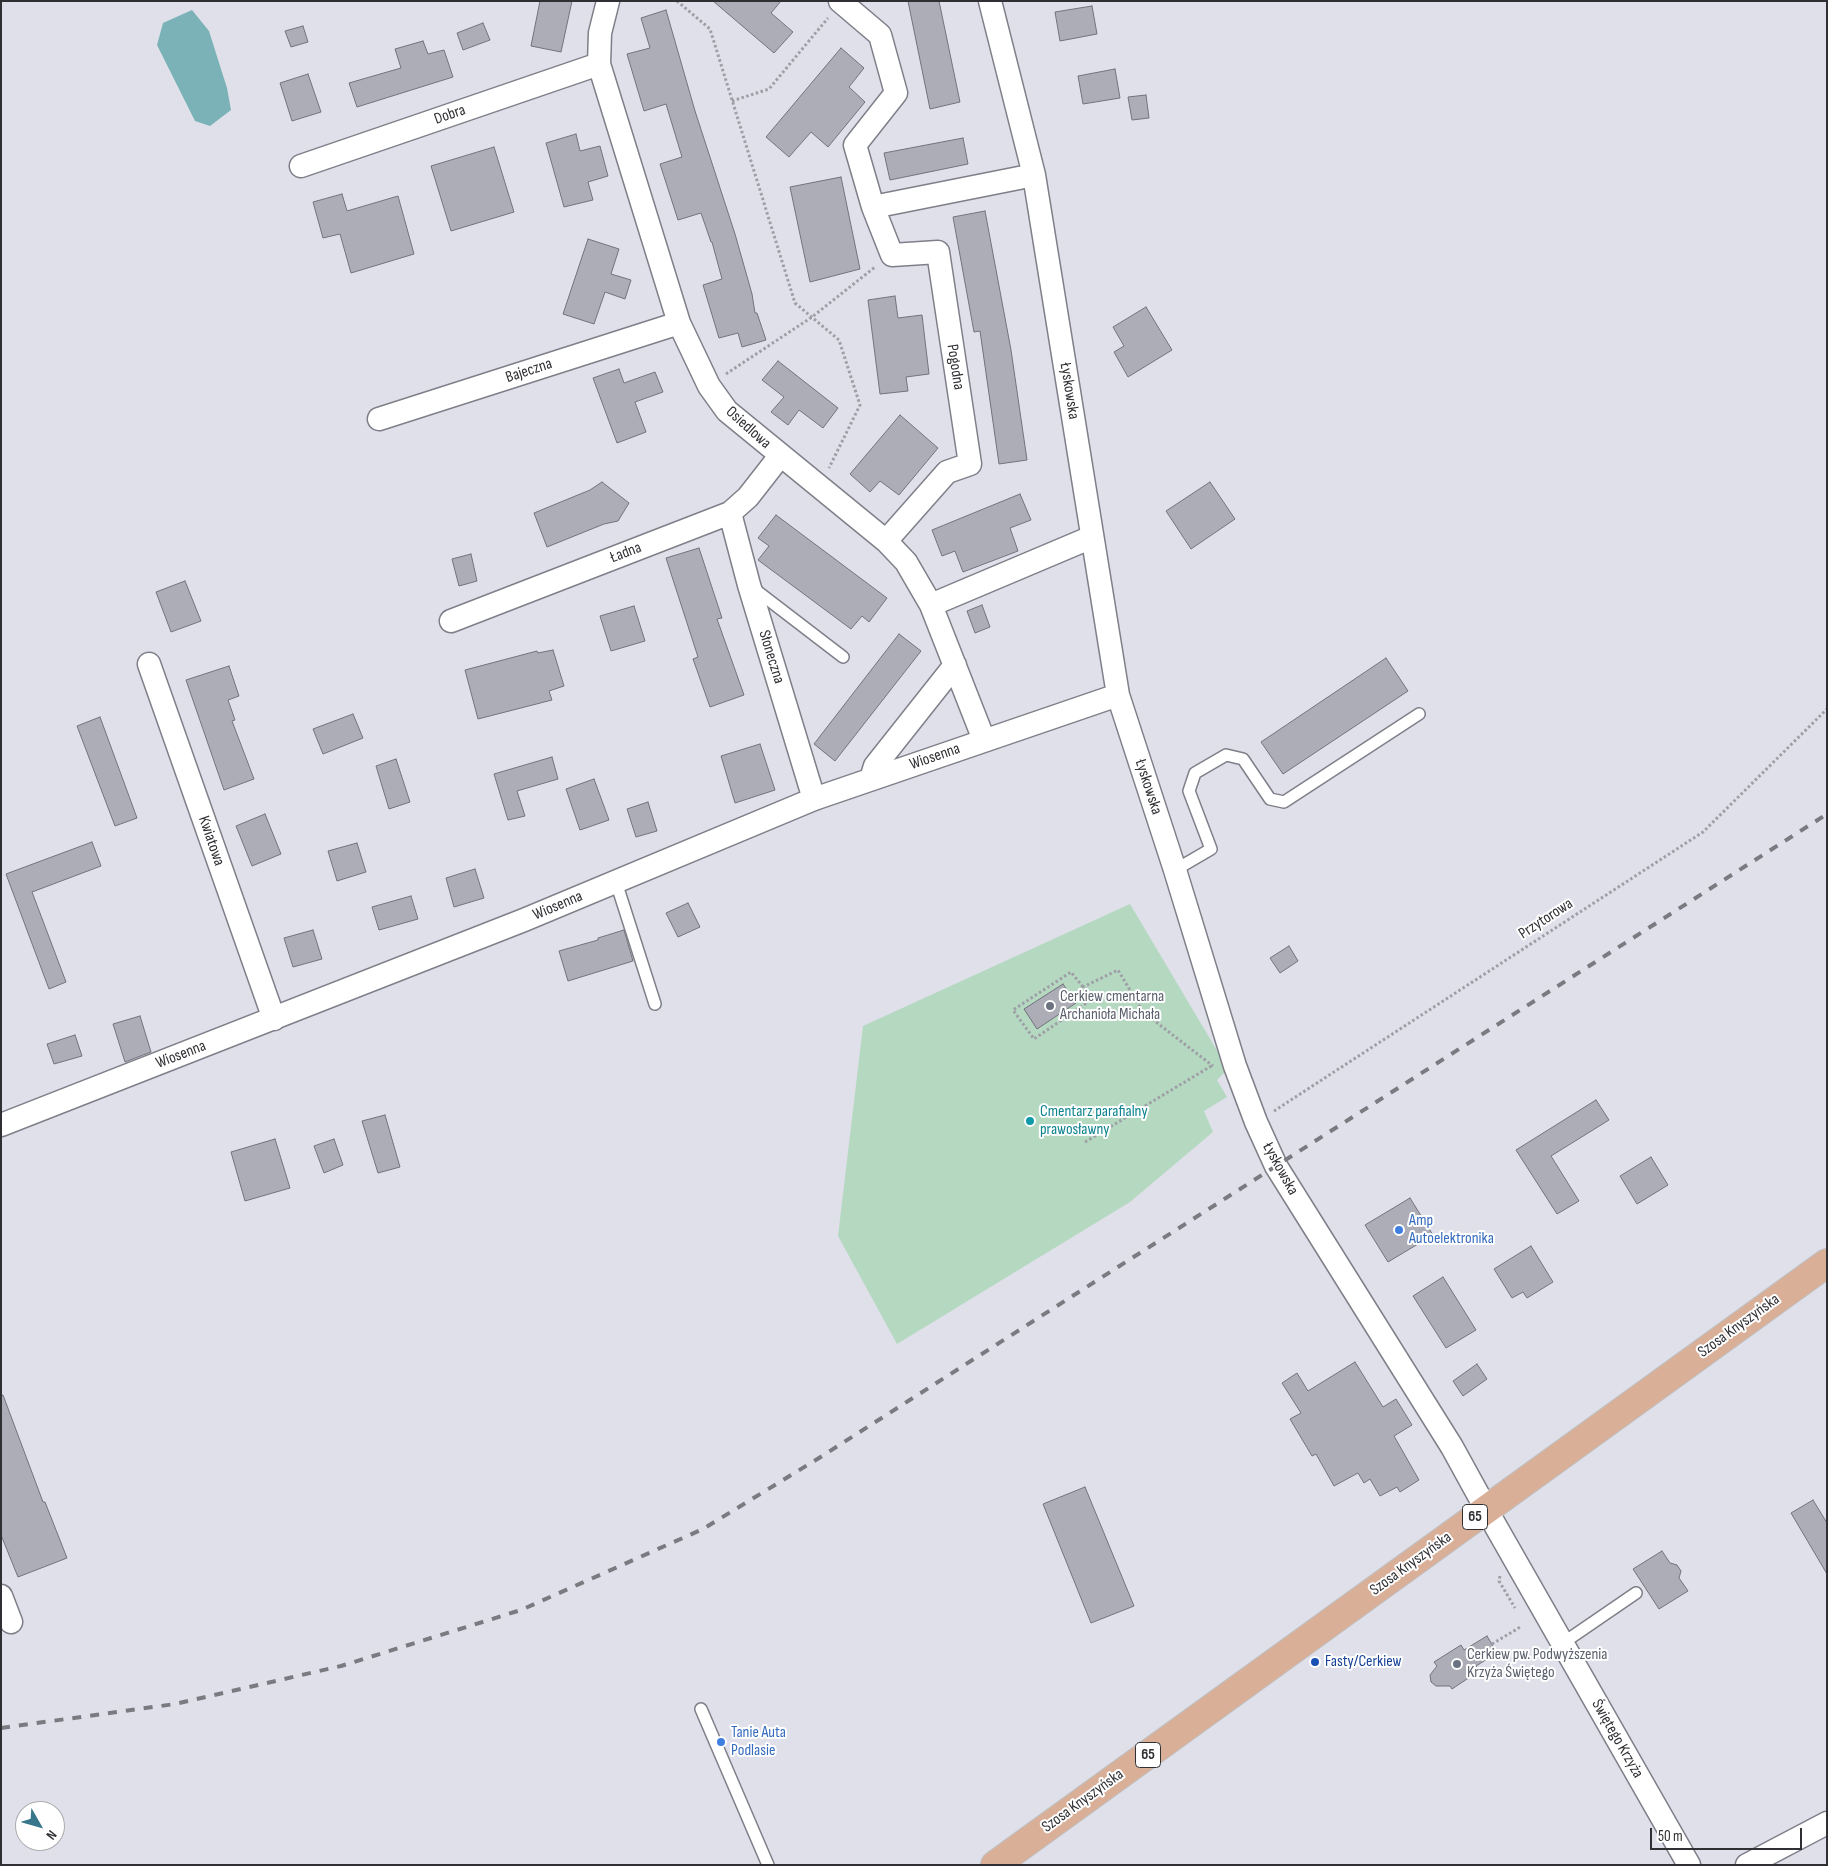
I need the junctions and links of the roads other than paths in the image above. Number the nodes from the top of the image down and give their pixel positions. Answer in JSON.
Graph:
{"nodes":[{"id":1,"x":608,"y":1,"type":"edge"},
{"id":2,"x":990,"y":1,"type":"edge"},
{"id":3,"x":841,"y":2,"type":"edge"},
{"id":4,"x":599,"y":64,"type":"junction"},
{"id":5,"x":301,"y":166,"type":"dead end"},
{"id":6,"x":1034,"y":175,"type":"junction"},
{"id":7,"x":873,"y":207,"type":"junction"},
{"id":8,"x":679,"y":323,"type":"junction"},
{"id":9,"x":379,"y":419,"type":"dead end"},
{"id":10,"x":780,"y":456,"type":"junction"},
{"id":11,"x":730,"y":513,"type":"junction"},
{"id":12,"x":1092,"y":537,"type":"junction"},
{"id":13,"x":886,"y":541,"type":"junction"},
{"id":14,"x":749,"y":585,"type":"junction"},
{"id":15,"x":931,"y":605,"type":"junction"},
{"id":16,"x":451,"y":620,"type":"dead end"},
{"id":17,"x":843,"y":657,"type":"dead end"},
{"id":18,"x":149,"y":664,"type":"dead end"},
{"id":19,"x":955,"y":665,"type":"junction"},
{"id":20,"x":1118,"y":695,"type":"junction"},
{"id":21,"x":1420,"y":714,"type":"dead end"},
{"id":22,"x":984,"y":740,"type":"junction"},
{"id":23,"x":871,"y":779,"type":"junction"},
{"id":24,"x":814,"y":799,"type":"junction"},
{"id":25,"x":1175,"y":870,"type":"junction"},
{"id":26,"x":616,"y":882,"type":"junction"},
{"id":27,"x":656,"y":1004,"type":"dead end"},
{"id":28,"x":274,"y":1018,"type":"junction"},
{"id":29,"x":1,"y":1125,"type":"edge"},
{"id":30,"x":1827,"y":1263,"type":"edge"},
{"id":31,"x":1486,"y":1509,"type":"junction"},
{"id":32,"x":1636,"y":1593,"type":"dead end"},
{"id":33,"x":1,"y":1596,"type":"edge"},
{"id":34,"x":11,"y":1622,"type":"dead end"},
{"id":35,"x":1563,"y":1643,"type":"junction"},
{"id":36,"x":701,"y":1709,"type":"dead end"},
{"id":37,"x":1827,"y":1823,"type":"edge"},
{"id":38,"x":768,"y":1865,"type":"edge"},
{"id":39,"x":995,"y":1865,"type":"edge"},
{"id":40,"x":1689,"y":1865,"type":"edge"},
{"id":41,"x":1747,"y":1865,"type":"edge"}],
"edges":[{"from":1,"to":4,"type":"street","name":"Osiedlowa"},
{"from":2,"to":6,"type":"street","name":"Łyskowska"},
{"from":3,"to":7,"type":"street"},
{"from":4,"to":5,"type":"street","name":"Dobra"},
{"from":4,"to":8,"type":"street","name":"Osiedlowa"},
{"from":6,"to":7,"type":"street"},
{"from":6,"to":12,"type":"street","name":"Łyskowska"},
{"from":7,"to":13,"type":"street","name":"Pogodna"},
{"from":8,"to":9,"type":"street","name":"Bajeczna"},
{"from":8,"to":10,"type":"street","name":"Osiedlowa"},
{"from":10,"to":11,"type":"street","name":"Ładna"},
{"from":10,"to":13,"type":"street","name":"Osiedlowa"},
{"from":11,"to":14,"type":"street","name":"Słoneczna"},
{"from":11,"to":16,"type":"street","name":"Ładna"},
{"from":12,"to":15,"type":"street"},
{"from":12,"to":20,"type":"street","name":"Łyskowska"},
{"from":13,"to":15,"type":"street","name":"Osiedlowa"},
{"from":14,"to":17,"type":"lane"},
{"from":14,"to":24,"type":"street","name":"Słoneczna"},
{"from":15,"to":19,"type":"street","name":"Osiedlowa"},
{"from":18,"to":28,"type":"street","name":"Kwiatowa"},
{"from":19,"to":22,"type":"street","name":"Osiedlowa"},
{"from":19,"to":23,"type":"street"},
{"from":20,"to":22,"type":"street","name":"Wiosenna"},
{"from":20,"to":25,"type":"street","name":"Łyskowska"},
{"from":21,"to":25,"type":"lane"},
{"from":22,"to":23,"type":"street","name":"Wiosenna"},
{"from":23,"to":24,"type":"street","name":"Wiosenna"},
{"from":24,"to":26,"type":"street","name":"Wiosenna"},
{"from":25,"to":31,"type":"street","name":"Łyskowska"},
{"from":26,"to":27,"type":"lane"},
{"from":26,"to":28,"type":"street","name":"Wiosenna"},
{"from":28,"to":29,"type":"street","name":"Wiosenna"},
{"from":30,"to":31,"type":"main road","name":"Szosa Knyszyńska","number":"65"},
{"from":31,"to":35,"type":"street","name":"Świętego Krzyża"},
{"from":31,"to":39,"type":"main road","name":"Szosa Knyszyńska","number":"65"},
{"from":32,"to":35,"type":"lane"},
{"from":33,"to":34,"type":"street"},
{"from":35,"to":40,"type":"street","name":"Świętego Krzyża"},
{"from":36,"to":38,"type":"lane"},
{"from":37,"to":41,"type":"street"}]}
